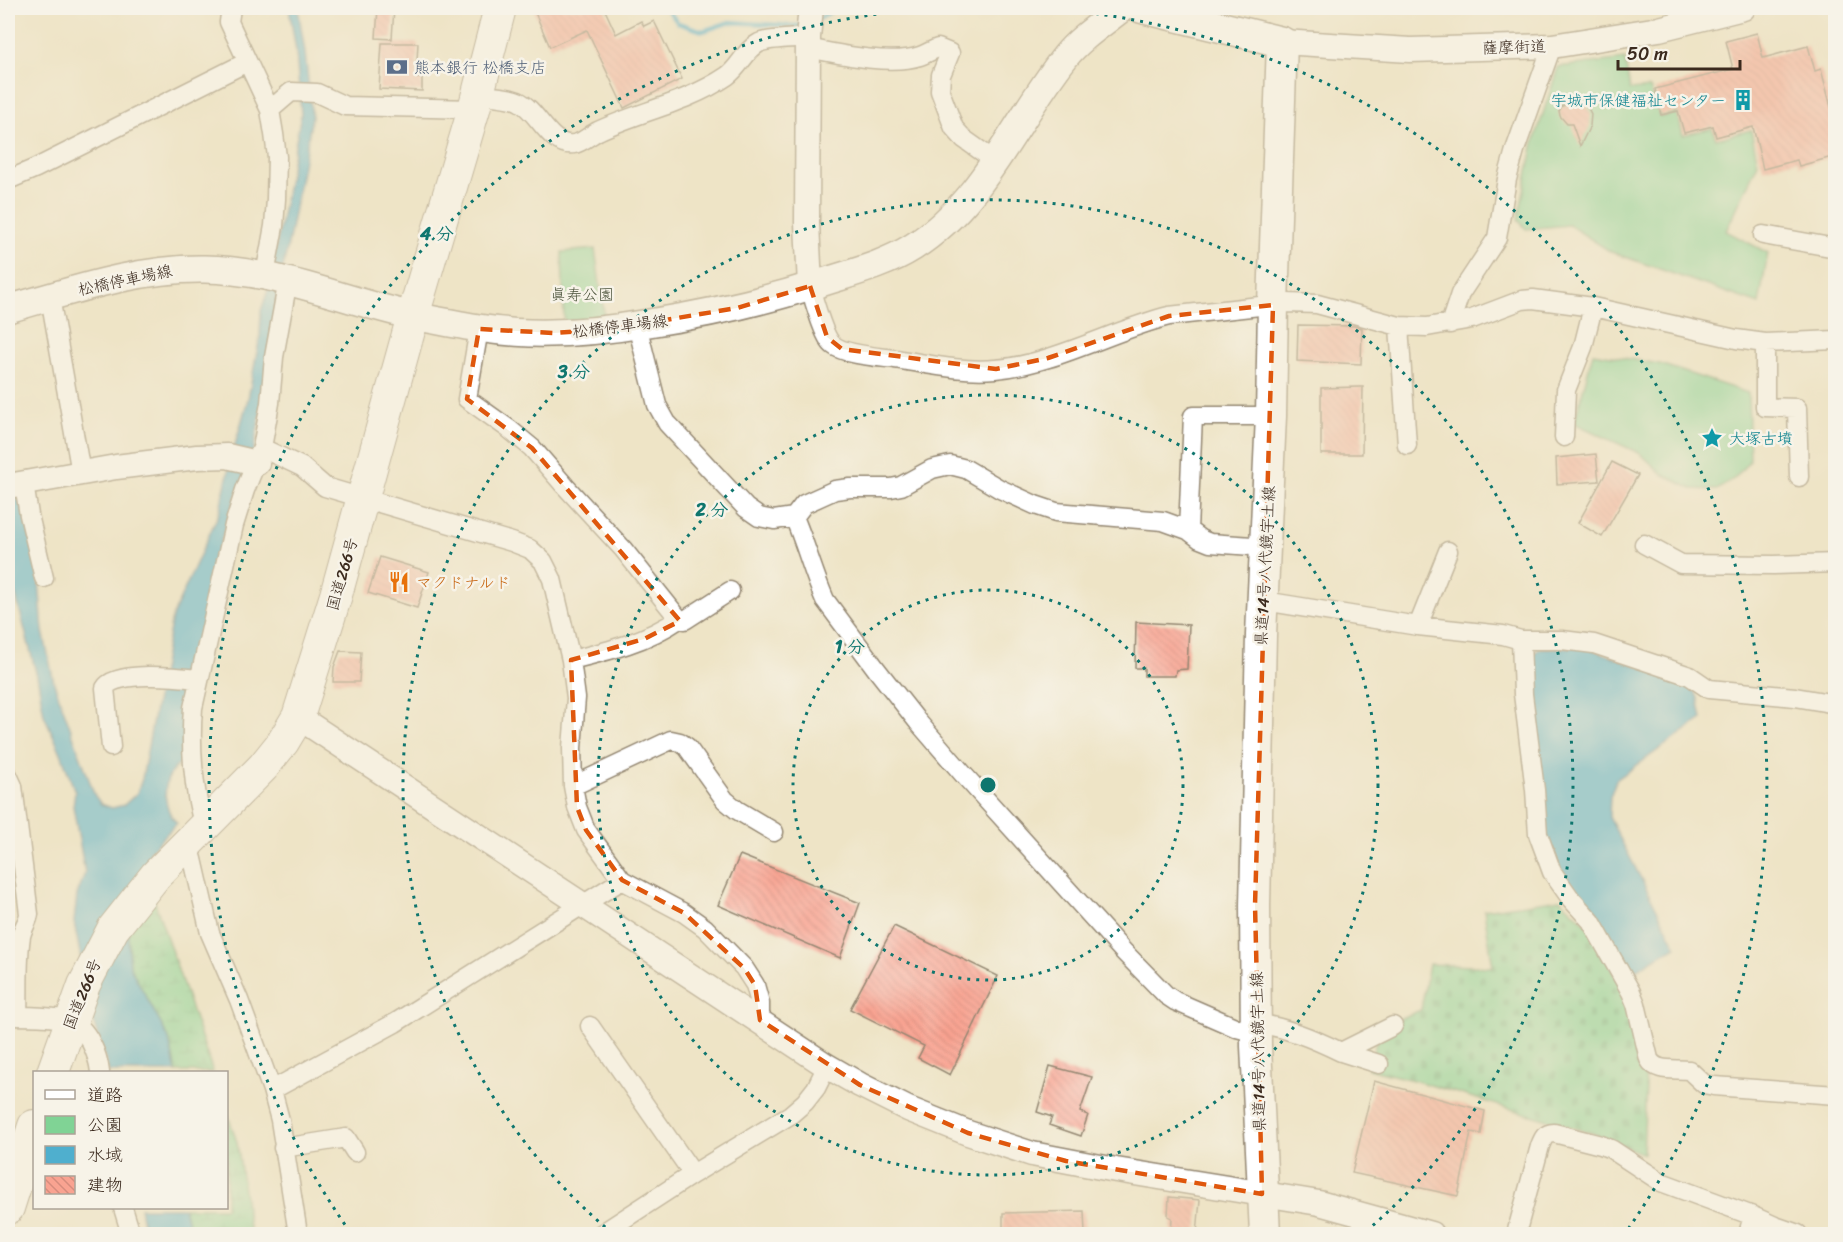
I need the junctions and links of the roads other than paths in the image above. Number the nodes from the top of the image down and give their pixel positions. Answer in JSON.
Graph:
{"nodes":[{"id":1,"x":231,"y":8,"type":"edge"},
{"id":2,"x":500,"y":8,"type":"edge"},
{"id":3,"x":1122,"y":8,"type":"edge"},
{"id":4,"x":1142,"y":8,"type":"edge"},
{"id":5,"x":1743,"y":8,"type":"edge"},
{"id":6,"x":809,"y":28,"type":"edge"},
{"id":7,"x":1282,"y":42,"type":"junction"},
{"id":8,"x":1552,"y":46,"type":"junction"},
{"id":9,"x":247,"y":62,"type":"junction"},
{"id":10,"x":476,"y":102,"type":"junction"},
{"id":11,"x":270,"y":110,"type":"junction"},
{"id":12,"x":995,"y":161,"type":"junction"},
{"id":13,"x":8,"y":180,"type":"edge"},
{"id":14,"x":1763,"y":235,"type":"dead end"},
{"id":15,"x":1836,"y":248,"type":"edge"},
{"id":16,"x":276,"y":278,"type":"junction"},
{"id":17,"x":810,"y":286,"type":"junction"},
{"id":18,"x":50,"y":297,"type":"junction"},
{"id":19,"x":1273,"y":305,"type":"junction"},
{"id":20,"x":1593,"y":307,"type":"junction"},
{"id":21,"x":8,"y":309,"type":"edge"},
{"id":22,"x":413,"y":316,"type":"junction"},
{"id":23,"x":1450,"y":324,"type":"junction"},
{"id":24,"x":637,"y":325,"type":"junction"},
{"id":25,"x":1399,"y":326,"type":"junction"},
{"id":26,"x":479,"y":329,"type":"junction"},
{"id":27,"x":1834,"y":335,"type":"edge"},
{"id":28,"x":1765,"y":343,"type":"junction"},
{"id":29,"x":1271,"y":416,"type":"junction"},
{"id":30,"x":1564,"y":438,"type":"dead end"},
{"id":31,"x":1407,"y":445,"type":"dead end"},
{"id":32,"x":257,"y":457,"type":"junction"},
{"id":33,"x":81,"y":473,"type":"junction"},
{"id":34,"x":1799,"y":477,"type":"dead end"},
{"id":35,"x":16,"y":485,"type":"edge"},
{"id":36,"x":363,"y":499,"type":"junction"},
{"id":37,"x":794,"y":517,"type":"junction"},
{"id":38,"x":1188,"y":530,"type":"junction"},
{"id":39,"x":1644,"y":544,"type":"dead end"},
{"id":40,"x":1266,"y":547,"type":"junction"},
{"id":41,"x":1448,"y":551,"type":"dead end"},
{"id":42,"x":1836,"y":563,"type":"edge"},
{"id":43,"x":44,"y":578,"type":"dead end"},
{"id":44,"x":730,"y":591,"type":"dead end"},
{"id":45,"x":1264,"y":601,"type":"junction"},
{"id":46,"x":680,"y":620,"type":"junction"},
{"id":47,"x":1418,"y":626,"type":"junction"},
{"id":48,"x":1521,"y":640,"type":"junction"},
{"id":49,"x":571,"y":660,"type":"junction"},
{"id":50,"x":196,"y":679,"type":"junction"},
{"id":51,"x":1836,"y":704,"type":"edge"},
{"id":52,"x":298,"y":717,"type":"junction"},
{"id":53,"x":111,"y":747,"type":"dead end"},
{"id":54,"x":8,"y":775,"type":"edge"},
{"id":55,"x":573,"y":786,"type":"junction"},
{"id":56,"x":774,"y":832,"type":"dead end"},
{"id":57,"x":195,"y":835,"type":"junction"},
{"id":58,"x":622,"y":880,"type":"junction"},
{"id":59,"x":584,"y":905,"type":"junction"},
{"id":60,"x":15,"y":927,"type":"edge"},
{"id":61,"x":13,"y":1016,"type":"edge"},
{"id":62,"x":760,"y":1020,"type":"junction"},
{"id":63,"x":70,"y":1021,"type":"junction"},
{"id":64,"x":590,"y":1026,"type":"dead end"},
{"id":65,"x":1393,"y":1026,"type":"dead end"},
{"id":66,"x":1256,"y":1028,"type":"junction"},
{"id":67,"x":1341,"y":1052,"type":"junction"},
{"id":68,"x":1379,"y":1064,"type":"dead end"},
{"id":69,"x":827,"y":1066,"type":"junction"},
{"id":70,"x":53,"y":1071,"type":"edge"},
{"id":71,"x":100,"y":1071,"type":"edge"},
{"id":72,"x":272,"y":1090,"type":"junction"},
{"id":73,"x":1836,"y":1095,"type":"edge"},
{"id":74,"x":33,"y":1129,"type":"edge"},
{"id":75,"x":283,"y":1148,"type":"junction"},
{"id":76,"x":355,"y":1152,"type":"dead end"},
{"id":77,"x":693,"y":1174,"type":"junction"},
{"id":78,"x":9,"y":1194,"type":"edge"},
{"id":79,"x":1262,"y":1194,"type":"junction"},
{"id":80,"x":123,"y":1209,"type":"edge"},
{"id":81,"x":1753,"y":1216,"type":"junction"},
{"id":82,"x":131,"y":1234,"type":"edge"},
{"id":83,"x":298,"y":1234,"type":"edge"},
{"id":84,"x":602,"y":1234,"type":"edge"},
{"id":85,"x":1265,"y":1234,"type":"edge"},
{"id":86,"x":1431,"y":1234,"type":"edge"},
{"id":87,"x":1516,"y":1234,"type":"edge"},
{"id":88,"x":1748,"y":1234,"type":"edge"},
{"id":89,"x":1798,"y":1234,"type":"edge"}],
"edges":[{"from":1,"to":9,"type":"street"},
{"from":2,"to":10,"type":"highway","name":"国道266号"},
{"from":3,"to":12,"type":"main road","name":"松橋停車場線"},
{"from":4,"to":7,"type":"main road"},
{"from":5,"to":8,"type":"street","name":"薩摩街道"},
{"from":6,"to":10,"type":"street"},
{"from":6,"to":12,"type":"street"},
{"from":6,"to":17,"type":"street"},
{"from":7,"to":8,"type":"street","name":"薩摩街道"},
{"from":7,"to":19,"type":"main road","name":"県道14号八代鏡宇土線"},
{"from":8,"to":23,"type":"street"},
{"from":9,"to":11,"type":"street"},
{"from":9,"to":13,"type":"street"},
{"from":10,"to":11,"type":"street"},
{"from":10,"to":22,"type":"highway","name":"国道266号"},
{"from":11,"to":16,"type":"street"},
{"from":12,"to":17,"type":"main road","name":"松橋停車場線"},
{"from":14,"to":15,"type":"street"},
{"from":16,"to":18,"type":"main road","name":"松橋停車場線"},
{"from":16,"to":22,"type":"main road","name":"松橋停車場線"},
{"from":16,"to":32,"type":"street"},
{"from":17,"to":19,"type":"street"},
{"from":17,"to":24,"type":"main road","name":"松橋停車場線"},
{"from":18,"to":21,"type":"main road","name":"松橋停車場線"},
{"from":18,"to":33,"type":"street"},
{"from":19,"to":25,"type":"street"},
{"from":19,"to":29,"type":"main road","name":"県道14号八代鏡宇土線"},
{"from":20,"to":23,"type":"street"},
{"from":20,"to":28,"type":"street"},
{"from":20,"to":30,"type":"street"},
{"from":22,"to":26,"type":"main road","name":"松橋停車場線"},
{"from":22,"to":36,"type":"highway","name":"国道266号"},
{"from":23,"to":25,"type":"street"},
{"from":24,"to":26,"type":"main road","name":"松橋停車場線"},
{"from":24,"to":37,"type":"street"},
{"from":25,"to":31,"type":"street"},
{"from":26,"to":46,"type":"street"},
{"from":27,"to":28,"type":"street"},
{"from":28,"to":34,"type":"street"},
{"from":29,"to":38,"type":"street"},
{"from":29,"to":40,"type":"main road","name":"県道14号八代鏡宇土線"},
{"from":32,"to":33,"type":"street"},
{"from":32,"to":36,"type":"street"},
{"from":32,"to":50,"type":"street"},
{"from":33,"to":35,"type":"street"},
{"from":35,"to":43,"type":"street"},
{"from":36,"to":49,"type":"street"},
{"from":36,"to":52,"type":"highway","name":"国道266号"},
{"from":37,"to":38,"type":"street"},
{"from":37,"to":66,"type":"street"},
{"from":38,"to":40,"type":"street"},
{"from":39,"to":42,"type":"street"},
{"from":40,"to":45,"type":"main road","name":"県道14号八代鏡宇土線"},
{"from":41,"to":47,"type":"street"},
{"from":44,"to":46,"type":"street"},
{"from":45,"to":47,"type":"street"},
{"from":45,"to":66,"type":"main road","name":"県道14号八代鏡宇土線"},
{"from":46,"to":49,"type":"street"},
{"from":47,"to":48,"type":"street"},
{"from":48,"to":51,"type":"street"},
{"from":48,"to":73,"type":"street"},
{"from":49,"to":55,"type":"street"},
{"from":50,"to":53,"type":"street"},
{"from":50,"to":57,"type":"street"},
{"from":52,"to":57,"type":"highway","name":"国道266号"},
{"from":52,"to":59,"type":"street"},
{"from":54,"to":60,"type":"street"},
{"from":55,"to":56,"type":"street"},
{"from":55,"to":58,"type":"street"},
{"from":57,"to":63,"type":"highway","name":"国道266号"},
{"from":57,"to":72,"type":"street"},
{"from":58,"to":59,"type":"street"},
{"from":58,"to":62,"type":"street"},
{"from":59,"to":62,"type":"street"},
{"from":59,"to":72,"type":"street"},
{"from":60,"to":61,"type":"street"},
{"from":61,"to":63,"type":"street"},
{"from":62,"to":69,"type":"street"},
{"from":63,"to":70,"type":"highway","name":"国道266号"},
{"from":63,"to":71,"type":"street"},
{"from":64,"to":77,"type":"street"},
{"from":65,"to":67,"type":"street"},
{"from":66,"to":67,"type":"street"},
{"from":66,"to":79,"type":"main road","name":"県道14号八代鏡宇土線"},
{"from":67,"to":68,"type":"street"},
{"from":69,"to":77,"type":"street"},
{"from":69,"to":79,"type":"street"},
{"from":72,"to":75,"type":"street"},
{"from":74,"to":78,"type":"highway"},
{"from":75,"to":76,"type":"street"},
{"from":75,"to":83,"type":"street"},
{"from":77,"to":84,"type":"street"},
{"from":79,"to":85,"type":"main road","name":"県道14号八代鏡宇土線"},
{"from":79,"to":86,"type":"street"},
{"from":80,"to":82,"type":"street"},
{"from":81,"to":87,"type":"street"},
{"from":81,"to":88,"type":"street"},
{"from":81,"to":89,"type":"street"}]}
